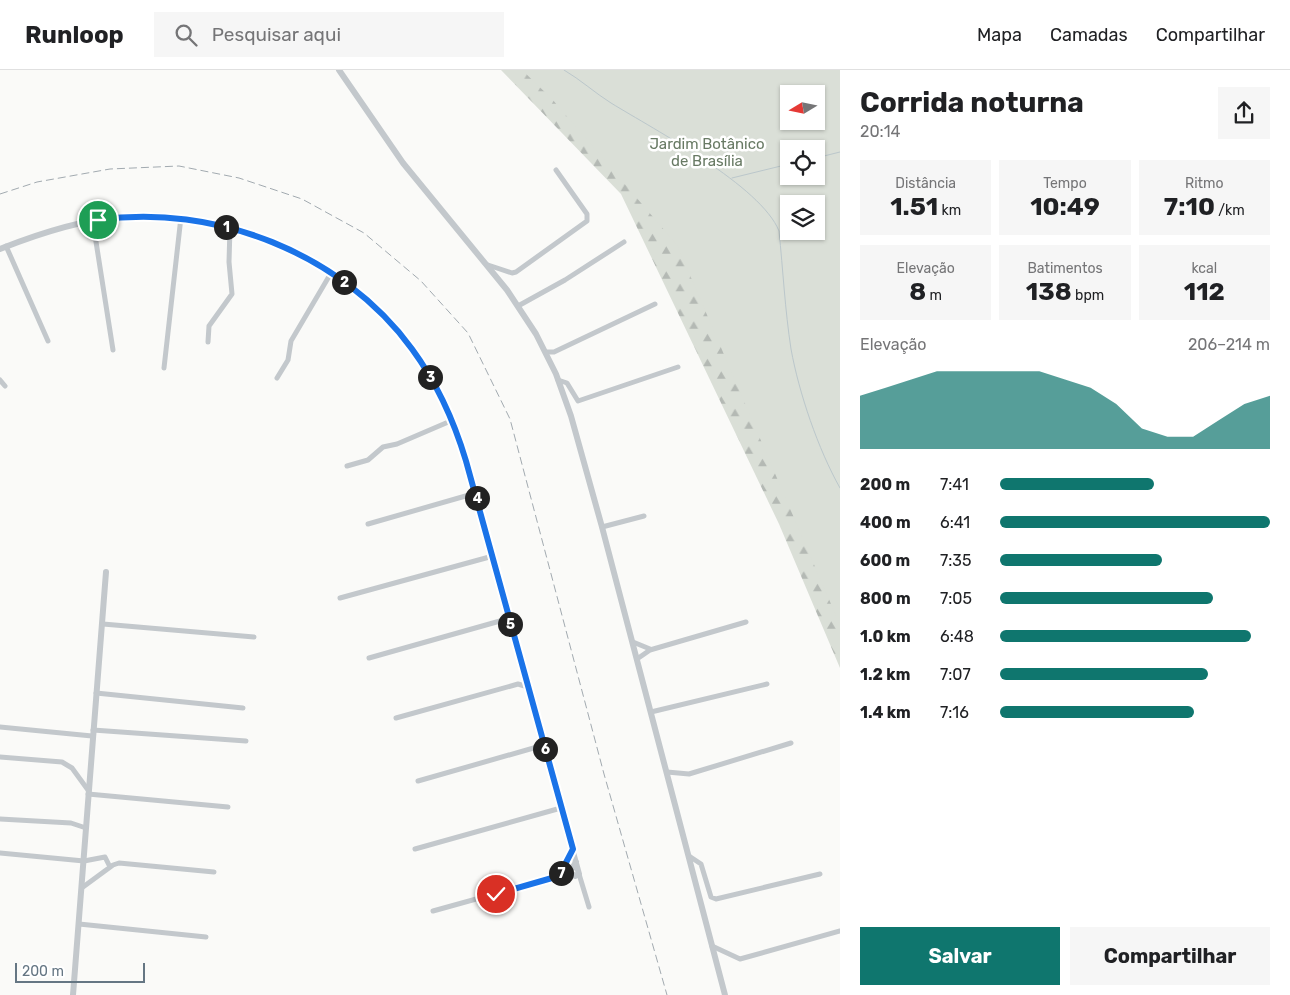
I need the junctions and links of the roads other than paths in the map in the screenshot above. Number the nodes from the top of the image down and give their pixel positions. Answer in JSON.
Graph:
{"nodes":[{"id":1,"x":339,"y":70,"type":"edge"},
{"id":2,"x":556,"y":170,"type":"dead end"},
{"id":3,"x":181,"y":217,"type":"junction"},
{"id":4,"x":98,"y":220,"type":"junction"},
{"id":5,"x":88,"y":222,"type":"junction"},
{"id":6,"x":230,"y":228,"type":"junction"},
{"id":7,"x":94,"y":229,"type":"junction"},
{"id":8,"x":624,"y":242,"type":"dead end"},
{"id":9,"x":3,"y":248,"type":"edge"},
{"id":10,"x":488,"y":265,"type":"junction"},
{"id":11,"x":331,"y":273,"type":"junction"},
{"id":12,"x":655,"y":304,"type":"dead end"},
{"id":13,"x":518,"y":306,"type":"junction"},
{"id":14,"x":48,"y":341,"type":"dead end"},
{"id":15,"x":208,"y":342,"type":"dead end"},
{"id":16,"x":113,"y":350,"type":"dead end"},
{"id":17,"x":546,"y":352,"type":"junction"},
{"id":18,"x":554,"y":352,"type":"junction"},
{"id":19,"x":550,"y":361,"type":"junction"},
{"id":20,"x":678,"y":367,"type":"dead end"},
{"id":21,"x":164,"y":368,"type":"dead end"},
{"id":22,"x":277,"y":378,"type":"dead end"},
{"id":23,"x":0,"y":380,"type":"edge"},
{"id":24,"x":558,"y":380,"type":"junction"},
{"id":25,"x":5,"y":386,"type":"dead end"},
{"id":26,"x":453,"y":420,"type":"junction"},
{"id":27,"x":347,"y":466,"type":"dead end"},
{"id":28,"x":476,"y":493,"type":"junction"},
{"id":29,"x":644,"y":516,"type":"dead end"},
{"id":30,"x":368,"y":524,"type":"dead end"},
{"id":31,"x":602,"y":527,"type":"junction"},
{"id":32,"x":493,"y":556,"type":"junction"},
{"id":33,"x":106,"y":572,"type":"dead end"},
{"id":34,"x":340,"y":598,"type":"dead end"},
{"id":35,"x":505,"y":605,"type":"junction"},
{"id":36,"x":746,"y":622,"type":"dead end"},
{"id":37,"x":103,"y":624,"type":"junction"},
{"id":38,"x":254,"y":637,"type":"dead end"},
{"id":39,"x":633,"y":642,"type":"junction"},
{"id":40,"x":650,"y":650,"type":"junction"},
{"id":41,"x":369,"y":658,"type":"dead end"},
{"id":42,"x":637,"y":659,"type":"junction"},
{"id":43,"x":525,"y":676,"type":"junction"},
{"id":44,"x":518,"y":684,"type":"junction"},
{"id":45,"x":767,"y":684,"type":"dead end"},
{"id":46,"x":528,"y":687,"type":"junction"},
{"id":47,"x":96,"y":693,"type":"junction"},
{"id":48,"x":243,"y":708,"type":"dead end"},
{"id":49,"x":651,"y":712,"type":"junction"},
{"id":50,"x":396,"y":718,"type":"dead end"},
{"id":51,"x":0,"y":727,"type":"edge"},
{"id":52,"x":92,"y":733,"type":"junction"},
{"id":53,"x":246,"y":741,"type":"dead end"},
{"id":54,"x":791,"y":743,"type":"dead end"},
{"id":55,"x":544,"y":745,"type":"junction"},
{"id":56,"x":0,"y":757,"type":"edge"},
{"id":57,"x":667,"y":772,"type":"junction"},
{"id":58,"x":418,"y":781,"type":"dead end"},
{"id":59,"x":88,"y":792,"type":"junction"},
{"id":60,"x":228,"y":806,"type":"dead end"},
{"id":61,"x":561,"y":808,"type":"junction"},
{"id":62,"x":0,"y":818,"type":"edge"},
{"id":63,"x":86,"y":828,"type":"junction"},
{"id":64,"x":415,"y":849,"type":"dead end"},
{"id":65,"x":573,"y":849,"type":"junction"},
{"id":66,"x":0,"y":853,"type":"edge"},
{"id":67,"x":688,"y":856,"type":"junction"},
{"id":68,"x":84,"y":861,"type":"junction"},
{"id":69,"x":110,"y":866,"type":"junction"},
{"id":70,"x":214,"y":872,"type":"dead end"},
{"id":71,"x":580,"y":874,"type":"joint"},
{"id":72,"x":820,"y":874,"type":"dead end"},
{"id":73,"x":83,"y":886,"type":"junction"},
{"id":74,"x":589,"y":907,"type":"dead end"},
{"id":75,"x":433,"y":911,"type":"dead end"},
{"id":76,"x":79,"y":924,"type":"junction"},
{"id":77,"x":840,"y":932,"type":"edge"},
{"id":78,"x":206,"y":937,"type":"dead end"},
{"id":79,"x":712,"y":946,"type":"junction"},
{"id":80,"x":73,"y":995,"type":"edge"},
{"id":81,"x":725,"y":995,"type":"edge"}],
"edges":[{"from":1,"to":10,"type":"street"},
{"from":2,"to":10,"type":"street"},
{"from":3,"to":4,"type":"street"},
{"from":3,"to":6,"type":"street"},
{"from":3,"to":21,"type":"street"},
{"from":4,"to":5,"type":"street"},
{"from":4,"to":7,"type":"street"},
{"from":5,"to":7,"type":"street"},
{"from":5,"to":9,"type":"street"},
{"from":6,"to":11,"type":"street"},
{"from":6,"to":15,"type":"street"},
{"from":7,"to":16,"type":"street"},
{"from":8,"to":13,"type":"street"},
{"from":9,"to":14,"type":"street"},
{"from":10,"to":13,"type":"street"},
{"from":11,"to":22,"type":"street"},
{"from":11,"to":26,"type":"street"},
{"from":12,"to":18,"type":"street"},
{"from":13,"to":17,"type":"street"},
{"from":17,"to":18,"type":"street"},
{"from":17,"to":19,"type":"street"},
{"from":18,"to":19,"type":"street"},
{"from":19,"to":24,"type":"street"},
{"from":20,"to":24,"type":"street"},
{"from":23,"to":25,"type":"street"},
{"from":24,"to":31,"type":"street"},
{"from":26,"to":27,"type":"street"},
{"from":26,"to":28,"type":"street"},
{"from":28,"to":30,"type":"street"},
{"from":28,"to":32,"type":"street"},
{"from":29,"to":31,"type":"street"},
{"from":31,"to":39,"type":"street"},
{"from":32,"to":34,"type":"street"},
{"from":32,"to":35,"type":"street"},
{"from":33,"to":37,"type":"street"},
{"from":35,"to":41,"type":"street"},
{"from":35,"to":43,"type":"street"},
{"from":36,"to":40,"type":"street"},
{"from":37,"to":38,"type":"street"},
{"from":37,"to":47,"type":"street"},
{"from":39,"to":40,"type":"street"},
{"from":39,"to":42,"type":"street"},
{"from":40,"to":42,"type":"street"},
{"from":42,"to":49,"type":"street"},
{"from":43,"to":44,"type":"street"},
{"from":43,"to":46,"type":"street"},
{"from":44,"to":46,"type":"street"},
{"from":44,"to":50,"type":"street"},
{"from":45,"to":49,"type":"street"},
{"from":46,"to":55,"type":"street"},
{"from":47,"to":48,"type":"street"},
{"from":47,"to":52,"type":"street"},
{"from":49,"to":57,"type":"street"},
{"from":51,"to":52,"type":"street"},
{"from":52,"to":53,"type":"street"},
{"from":52,"to":59,"type":"street"},
{"from":54,"to":57,"type":"street"},
{"from":55,"to":58,"type":"street"},
{"from":55,"to":61,"type":"street"},
{"from":56,"to":59,"type":"street"},
{"from":57,"to":67,"type":"street"},
{"from":59,"to":60,"type":"street"},
{"from":59,"to":63,"type":"street"},
{"from":61,"to":64,"type":"street"},
{"from":61,"to":65,"type":"street"},
{"from":62,"to":63,"type":"street"},
{"from":63,"to":68,"type":"street"},
{"from":65,"to":71,"type":"street"},
{"from":65,"to":75,"type":"street"},
{"from":66,"to":68,"type":"street"},
{"from":67,"to":72,"type":"street"},
{"from":67,"to":79,"type":"street"},
{"from":68,"to":69,"type":"street"},
{"from":68,"to":73,"type":"street"},
{"from":69,"to":70,"type":"street"},
{"from":69,"to":73,"type":"street"},
{"from":71,"to":74,"type":"street"},
{"from":73,"to":76,"type":"street"},
{"from":76,"to":78,"type":"street"},
{"from":76,"to":80,"type":"street"},
{"from":77,"to":79,"type":"street"},
{"from":79,"to":81,"type":"street"}]}
